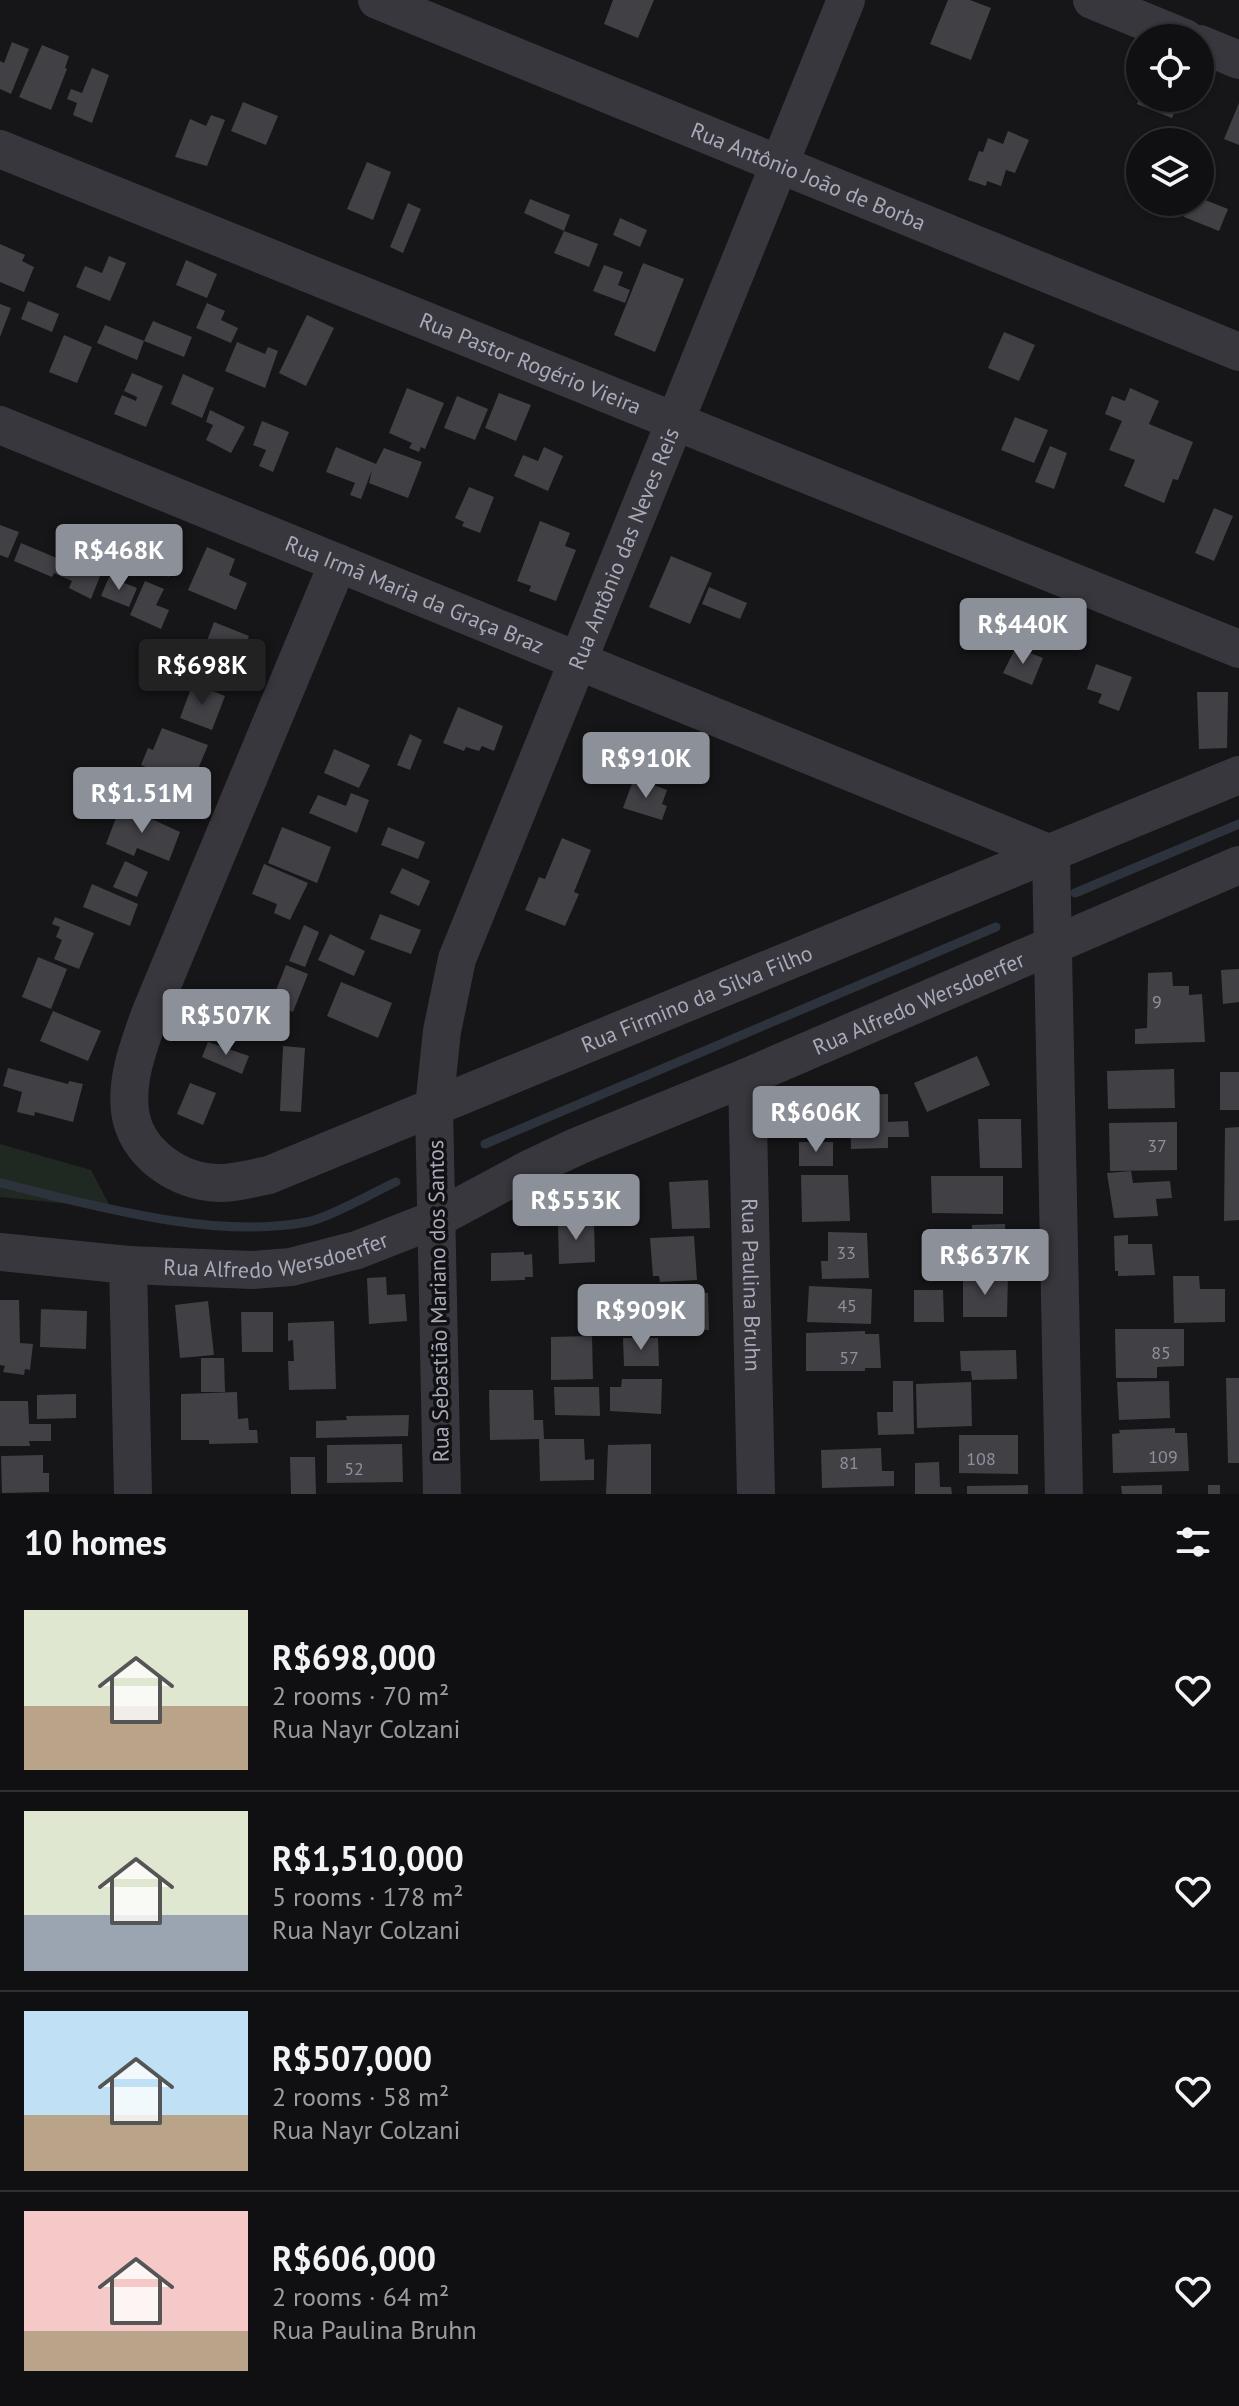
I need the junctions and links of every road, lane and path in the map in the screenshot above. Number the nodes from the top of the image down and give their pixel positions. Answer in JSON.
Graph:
{"nodes":[{"id":1,"x":377,"y":0,"type":"edge"},
{"id":2,"x":846,"y":0,"type":"edge"},
{"id":3,"x":1092,"y":0,"type":"edge"},
{"id":4,"x":1151,"y":24,"type":"edge"},
{"id":5,"x":1214,"y":50,"type":"edge"},
{"id":6,"x":1239,"y":60,"type":"edge"},
{"id":7,"x":0,"y":149,"type":"edge"},
{"id":8,"x":779,"y":164,"type":"junction"},
{"id":9,"x":1239,"y":352,"type":"edge"},
{"id":10,"x":674,"y":421,"type":"junction"},
{"id":11,"x":0,"y":425,"type":"edge"},
{"id":12,"x":338,"y":563,"type":"junction"},
{"id":13,"x":1239,"y":649,"type":"edge"},
{"id":14,"x":577,"y":660,"type":"junction"},
{"id":15,"x":1239,"y":775,"type":"edge"},
{"id":16,"x":1051,"y":854,"type":"junction"},
{"id":17,"x":1239,"y":865,"type":"edge"},
{"id":18,"x":1051,"y":947,"type":"junction"},
{"id":19,"x":747,"y":1077,"type":"junction"},
{"id":20,"x":434,"y":1107,"type":"junction"},
{"id":21,"x":436,"y":1219,"type":"junction"},
{"id":22,"x":0,"y":1252,"type":"edge"},
{"id":23,"x":128,"y":1265,"type":"junction"},
{"id":24,"x":133,"y":1494,"type":"edge"},
{"id":25,"x":442,"y":1494,"type":"edge"},
{"id":26,"x":756,"y":1494,"type":"edge"},
{"id":27,"x":1064,"y":1494,"type":"edge"}],
"edges":[{"from":1,"to":8,"type":"street","name":"Rua Antônio João de Borba"},
{"from":2,"to":8,"type":"street","name":"Rua Antônio das Neves Reis"},
{"from":3,"to":4,"type":"street"},
{"from":5,"to":6,"type":"street"},
{"from":7,"to":10,"type":"street","name":"Rua Pastor Rogério Vieira"},
{"from":8,"to":9,"type":"street","name":"Rua Antônio João de Borba"},
{"from":8,"to":10,"type":"street","name":"Rua Antônio das Neves Reis"},
{"from":10,"to":13,"type":"street","name":"Rua Pastor Rogério Vieira"},
{"from":10,"to":14,"type":"street","name":"Rua Antônio das Neves Reis"},
{"from":11,"to":12,"type":"street","name":"Rua Irmã Maria da Graça Braz"},
{"from":12,"to":14,"type":"street","name":"Rua Irmã Maria da Graça Braz"},
{"from":12,"to":20,"type":"street","name":"Rua Firmino da Silva Filho"},
{"from":14,"to":16,"type":"street","name":"Rua Irmã Maria da Graça Braz"},
{"from":14,"to":20,"type":"street","name":"Rua Antônio das Neves Reis"},
{"from":15,"to":16,"type":"street","name":"Rua Firmino da Silva Filho"},
{"from":16,"to":18,"type":"street"},
{"from":16,"to":20,"type":"street","name":"Rua Firmino da Silva Filho"},
{"from":17,"to":18,"type":"street","name":"Rua Alfredo Wersdoerfer"},
{"from":18,"to":19,"type":"street","name":"Rua Alfredo Wersdoerfer"},
{"from":18,"to":27,"type":"street"},
{"from":19,"to":21,"type":"street","name":"Rua Alfredo Wersdoerfer"},
{"from":19,"to":26,"type":"street","name":"Rua Paulina Bruhn"},
{"from":20,"to":21,"type":"street","name":"Rua Sebastião Mariano dos Santos"},
{"from":21,"to":23,"type":"street","name":"Rua Alfredo Wersdoerfer"},
{"from":21,"to":25,"type":"street","name":"Rua Sebastião Mariano dos Santos"},
{"from":22,"to":23,"type":"street","name":"Rua Alfredo Wersdoerfer"},
{"from":23,"to":24,"type":"street"}]}
